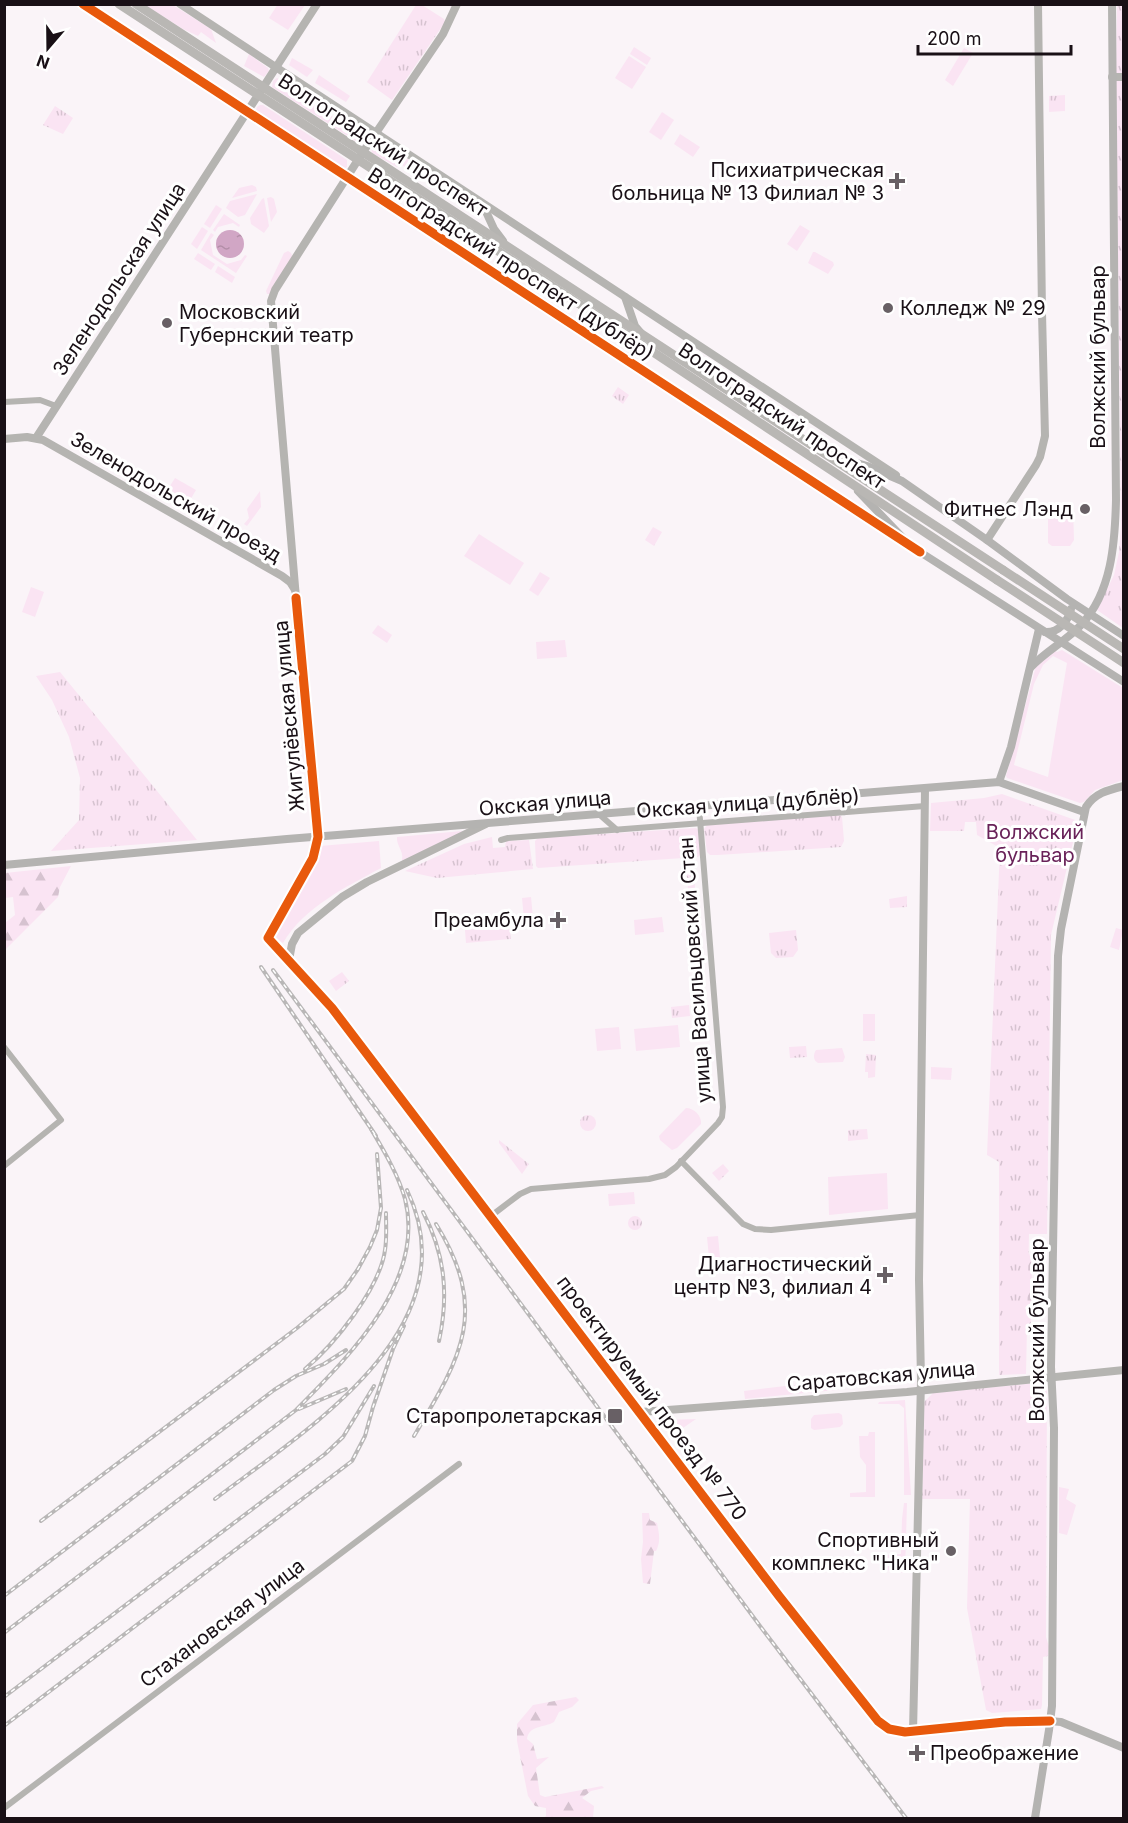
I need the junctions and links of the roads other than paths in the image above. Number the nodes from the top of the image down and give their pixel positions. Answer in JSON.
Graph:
{"nodes":[{"id":1,"x":83,"y":4,"type":"edge"},
{"id":2,"x":119,"y":4,"type":"edge"},
{"id":3,"x":136,"y":4,"type":"edge"},
{"id":4,"x":180,"y":4,"type":"edge"},
{"id":5,"x":317,"y":4,"type":"edge"},
{"id":6,"x":457,"y":4,"type":"edge"},
{"id":7,"x":1038,"y":4,"type":"edge"},
{"id":8,"x":1112,"y":4,"type":"edge"},
{"id":9,"x":275,"y":68,"type":"junction"},
{"id":10,"x":1112,"y":77,"type":"junction"},
{"id":11,"x":1124,"y":77,"type":"edge"},
{"id":12,"x":260,"y":91,"type":"junction"},
{"id":13,"x":246,"y":112,"type":"junction"},
{"id":14,"x":375,"y":133,"type":"junction"},
{"id":15,"x":360,"y":156,"type":"junction"},
{"id":16,"x":346,"y":178,"type":"junction"},
{"id":17,"x":480,"y":201,"type":"junction"},
{"id":18,"x":508,"y":247,"type":"junction"},
{"id":19,"x":624,"y":296,"type":"junction"},
{"id":20,"x":642,"y":334,"type":"junction"},
{"id":21,"x":4,"y":402,"type":"edge"},
{"id":22,"x":56,"y":406,"type":"junction"},
{"id":23,"x":36,"y":438,"type":"junction"},
{"id":24,"x":4,"y":439,"type":"edge"},
{"id":25,"x":824,"y":453,"type":"junction"},
{"id":26,"x":902,"y":481,"type":"junction"},
{"id":27,"x":849,"y":482,"type":"junction"},
{"id":28,"x":987,"y":540,"type":"junction"},
{"id":29,"x":292,"y":551,"type":"junction"},
{"id":30,"x":920,"y":552,"type":"junction"},
{"id":31,"x":273,"y":571,"type":"junction"},
{"id":32,"x":295,"y":591,"type":"junction"},
{"id":33,"x":1069,"y":601,"type":"junction"},
{"id":34,"x":1090,"y":614,"type":"junction"},
{"id":35,"x":1042,"y":630,"type":"junction"},
{"id":36,"x":1124,"y":636,"type":"edge"},
{"id":37,"x":1060,"y":642,"type":"junction"},
{"id":38,"x":1124,"y":649,"type":"edge"},
{"id":39,"x":1124,"y":663,"type":"edge"},
{"id":40,"x":1031,"y":667,"type":"junction"},
{"id":41,"x":1124,"y":682,"type":"edge"},
{"id":42,"x":999,"y":782,"type":"junction"},
{"id":43,"x":1124,"y":786,"type":"edge"},
{"id":44,"x":925,"y":789,"type":"junction"},
{"id":45,"x":856,"y":795,"type":"junction"},
{"id":46,"x":925,"y":806,"type":"junction"},
{"id":47,"x":699,"y":807,"type":"junction"},
{"id":48,"x":844,"y":812,"type":"junction"},
{"id":49,"x":1084,"y":812,"type":"junction"},
{"id":50,"x":600,"y":815,"type":"junction"},
{"id":51,"x":701,"y":823,"type":"junction"},
{"id":52,"x":486,"y":824,"type":"junction"},
{"id":53,"x":617,"y":830,"type":"junction"},
{"id":54,"x":318,"y":837,"type":"junction"},
{"id":55,"x":501,"y":840,"type":"dead end"},
{"id":56,"x":4,"y":865,"type":"edge"},
{"id":57,"x":289,"y":960,"type":"junction"},
{"id":58,"x":4,"y":1047,"type":"edge"},
{"id":59,"x":681,"y":1161,"type":"junction"},
{"id":60,"x":4,"y":1166,"type":"edge"},
{"id":61,"x":920,"y":1215,"type":"junction"},
{"id":62,"x":491,"y":1216,"type":"junction"},
{"id":63,"x":1124,"y":1370,"type":"edge"},
{"id":64,"x":1052,"y":1377,"type":"junction"},
{"id":65,"x":920,"y":1389,"type":"junction"},
{"id":66,"x":641,"y":1412,"type":"junction"},
{"id":67,"x":459,"y":1464,"type":"dead end"},
{"id":68,"x":1050,"y":1721,"type":"junction"},
{"id":69,"x":913,"y":1732,"type":"junction"},
{"id":70,"x":1124,"y":1748,"type":"edge"},
{"id":71,"x":4,"y":1808,"type":"edge"},
{"id":72,"x":1035,"y":1818,"type":"edge"}],
"edges":[{"from":1,"to":13,"type":"street","name":"Волгоградский проспект (дублёр)"},
{"from":2,"to":12,"type":"main road","name":"Волгоградский проспект"},
{"from":3,"to":12,"type":"main road","name":"Волгоградский проспект"},
{"from":4,"to":9,"type":"street"},
{"from":5,"to":9,"type":"street"},
{"from":6,"to":14,"type":"street","name":"Жигулёвская улица"},
{"from":7,"to":28,"type":"street"},
{"from":8,"to":10,"type":"main road","name":"Волжский бульвар"},
{"from":9,"to":12,"type":"street","name":"Зеленодольская улица"},
{"from":9,"to":14,"type":"street","name":"Волгоградский проспект (дублёр)"},
{"from":10,"to":11,"type":"street"},
{"from":10,"to":34,"type":"main road","name":"Волжский бульвар"},
{"from":12,"to":13,"type":"street","name":"Зеленодольская улица"},
{"from":12,"to":15,"type":"main road","name":"Волгоградский проспект"},
{"from":13,"to":16,"type":"street","name":"Волгоградский проспект (дублёр)"},
{"from":13,"to":22,"type":"street","name":"Зеленодольская улица"},
{"from":14,"to":15,"type":"street","name":"Жигулёвская улица"},
{"from":14,"to":17,"type":"street","name":"Волгоградский проспект (дублёр)"},
{"from":15,"to":16,"type":"street","name":"Жигулёвская улица"},
{"from":15,"to":18,"type":"main road","name":"Волгоградский проспект"},
{"from":15,"to":27,"type":"main road","name":"Волгоградский проспект"},
{"from":16,"to":29,"type":"street","name":"Жигулёвская улица"},
{"from":16,"to":30,"type":"street","name":"Волгоградский проспект (дублёр)"},
{"from":17,"to":18,"type":"street"},
{"from":17,"to":19,"type":"street","name":"Волгоградский проспект (дублёр)"},
{"from":18,"to":20,"type":"main road","name":"Волгоградский проспект"},
{"from":19,"to":20,"type":"street"},
{"from":19,"to":26,"type":"street","name":"Волгоградский проспект (дублёр)"},
{"from":20,"to":25,"type":"main road","name":"Волгоградский проспект"},
{"from":21,"to":22,"type":"street"},
{"from":22,"to":23,"type":"street","name":"Зеленодольская улица"},
{"from":23,"to":24,"type":"street"},
{"from":23,"to":31,"type":"street","name":"Зеленодольский проезд"},
{"from":25,"to":26,"type":"main road","name":"Волгоградский проспект (дублёр)"},
{"from":25,"to":38,"type":"main road","name":"Волгоградский проспект","bridge":true},
{"from":26,"to":28,"type":"main road","name":"Волгоградский проспект (дублёр)"},
{"from":27,"to":30,"type":"main road","name":"Волгоградский проспект (дублёр)"},
{"from":27,"to":39,"type":"main road","name":"Волгоградский проспект","bridge":true},
{"from":28,"to":33,"type":"main road","name":"Волгоградский проспект (дублёр)"},
{"from":29,"to":31,"type":"street"},
{"from":29,"to":32,"type":"street","name":"Жигулёвская улица"},
{"from":30,"to":35,"type":"main road","name":"Волгоградский проспект (дублёр)"},
{"from":31,"to":32,"type":"street","name":"Зеленодольский проезд"},
{"from":32,"to":54,"type":"street","name":"Жигулёвская улица"},
{"from":33,"to":34,"type":"main road","name":"Волгоградский проспект (дублёр)"},
{"from":33,"to":35,"type":"main road"},
{"from":34,"to":36,"type":"main road","name":"Волгоградский проспект (дублёр)"},
{"from":34,"to":37,"type":"main road","name":"Волжский бульвар"},
{"from":35,"to":37,"type":"main road","name":"Волгоградский проспект (дублёр)"},
{"from":35,"to":40,"type":"main road"},
{"from":37,"to":40,"type":"main road","name":"Волжский бульвар"},
{"from":37,"to":41,"type":"main road","name":"Волгоградский проспект (дублёр)"},
{"from":40,"to":42,"type":"main road"},
{"from":42,"to":44,"type":"main road","name":"Окская улица"},
{"from":42,"to":49,"type":"main road","name":"Окская улица"},
{"from":43,"to":49,"type":"main road"},
{"from":44,"to":45,"type":"main road","name":"Окская улица"},
{"from":44,"to":46,"type":"street"},
{"from":45,"to":47,"type":"main road","name":"Окская улица"},
{"from":45,"to":48,"type":"street"},
{"from":46,"to":48,"type":"street","name":"Окская улица (дублёр)"},
{"from":46,"to":61,"type":"street"},
{"from":47,"to":50,"type":"main road","name":"Окская улица"},
{"from":47,"to":51,"type":"street","name":"улица Васильцовский Стан"},
{"from":48,"to":51,"type":"street","name":"Окская улица (дублёр)"},
{"from":49,"to":64,"type":"main road","name":"Волжский бульвар"},
{"from":50,"to":52,"type":"main road","name":"Окская улица"},
{"from":50,"to":53,"type":"street"},
{"from":51,"to":53,"type":"street","name":"Окская улица (дублёр)"},
{"from":51,"to":59,"type":"street","name":"улица Васильцовский Стан"},
{"from":52,"to":54,"type":"main road","name":"Окская улица"},
{"from":52,"to":57,"type":"street"},
{"from":53,"to":55,"type":"street","name":"Окская улица (дублёр)"},
{"from":54,"to":56,"type":"main road","name":"Окская улица"},
{"from":54,"to":57,"type":"street","name":"проектируемый проезд № 770"},
{"from":57,"to":62,"type":"street","name":"проектируемый проезд № 770"},
{"from":58,"to":60,"type":"street"},
{"from":59,"to":61,"type":"street"},
{"from":59,"to":62,"type":"street","name":"улица Васильцовский Стан"},
{"from":61,"to":65,"type":"street"},
{"from":62,"to":66,"type":"street","name":"проектируемый проезд № 770"},
{"from":63,"to":64,"type":"street","name":"Саратовская улица"},
{"from":64,"to":65,"type":"street","name":"Саратовская улица"},
{"from":64,"to":68,"type":"main road","name":"Волжский бульвар"},
{"from":65,"to":66,"type":"street","name":"Саратовская улица"},
{"from":65,"to":69,"type":"street"},
{"from":66,"to":69,"type":"street","name":"проектируемый проезд № 770"},
{"from":67,"to":71,"type":"street","name":"Стахановская улица"},
{"from":68,"to":69,"type":"street","name":"проектируемый проезд № 770"},
{"from":68,"to":70,"type":"main road"},
{"from":68,"to":72,"type":"main road","name":"Волжский бульвар"}]}
